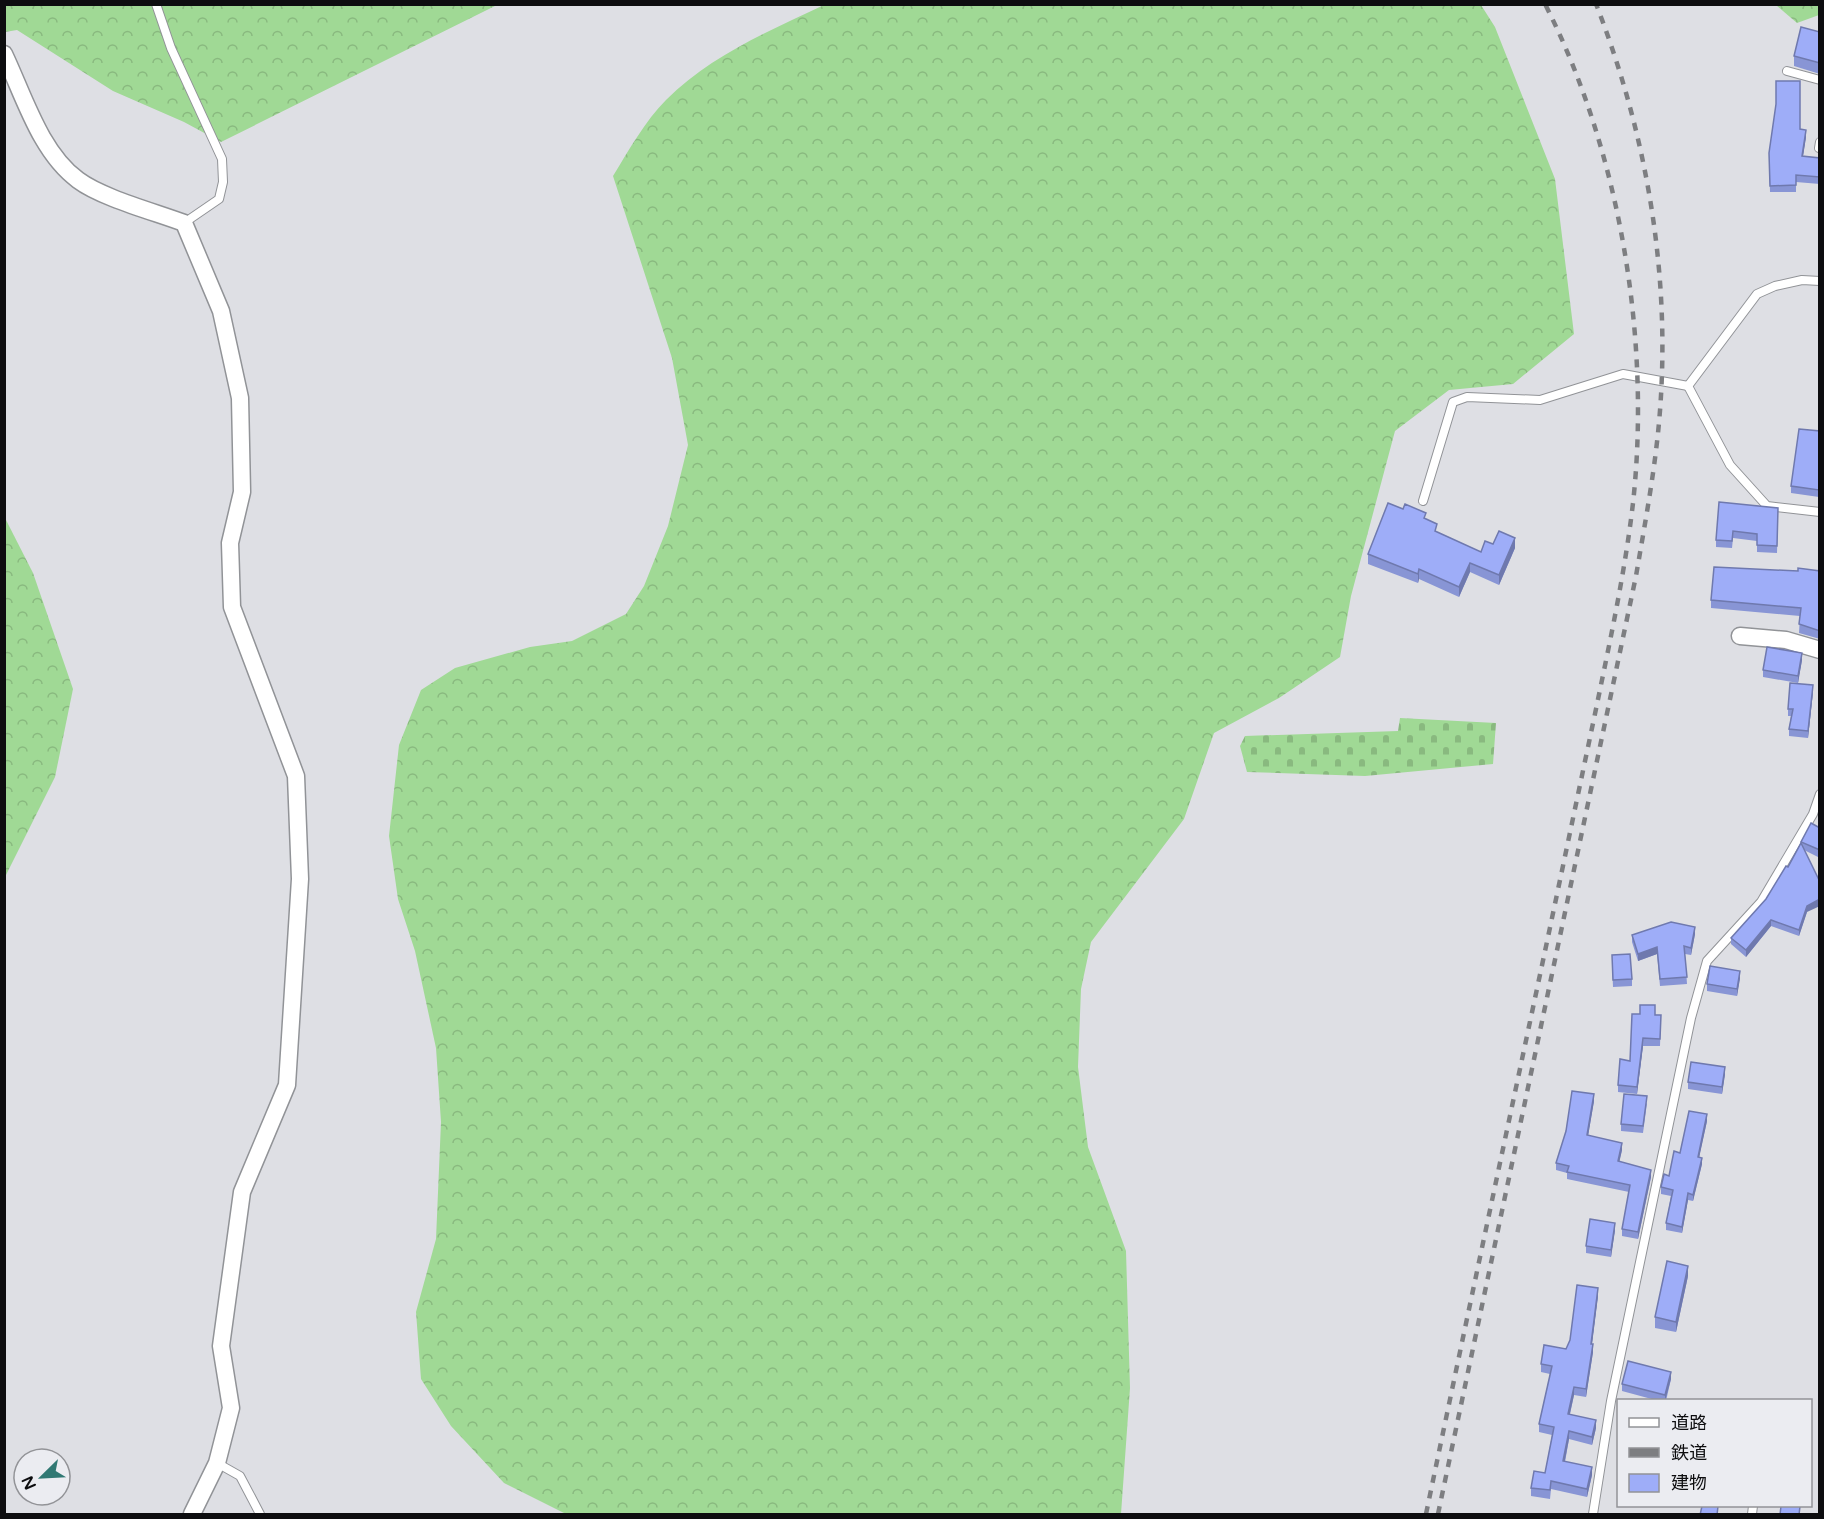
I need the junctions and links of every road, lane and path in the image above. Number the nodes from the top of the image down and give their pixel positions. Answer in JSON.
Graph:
{"nodes":[{"id":1,"x":156,"y":4,"type":"edge"},
{"id":2,"x":4,"y":54,"type":"edge"},
{"id":3,"x":1787,"y":71,"type":"dead end"},
{"id":4,"x":1820,"y":80,"type":"edge"},
{"id":5,"x":184,"y":223,"type":"junction"},
{"id":6,"x":1820,"y":281,"type":"edge"},
{"id":7,"x":1688,"y":386,"type":"junction"},
{"id":8,"x":1423,"y":501,"type":"dead end"},
{"id":9,"x":1820,"y":512,"type":"edge"},
{"id":10,"x":1740,"y":636,"type":"dead end"},
{"id":11,"x":1820,"y":650,"type":"edge"},
{"id":12,"x":1820,"y":794,"type":"edge"},
{"id":13,"x":217,"y":1463,"type":"junction"},
{"id":14,"x":192,"y":1515,"type":"edge"},
{"id":15,"x":260,"y":1515,"type":"edge"},
{"id":16,"x":1593,"y":1515,"type":"edge"}],
"edges":[{"from":1,"to":5,"type":"lane"},
{"from":2,"to":5,"type":"street"},
{"from":3,"to":4,"type":"lane"},
{"from":5,"to":13,"type":"street"},
{"from":6,"to":7,"type":"lane"},
{"from":7,"to":8,"type":"lane"},
{"from":7,"to":9,"type":"lane"},
{"from":10,"to":11,"type":"street"},
{"from":12,"to":16,"type":"lane"},
{"from":13,"to":14,"type":"street"},
{"from":13,"to":15,"type":"lane"}]}
